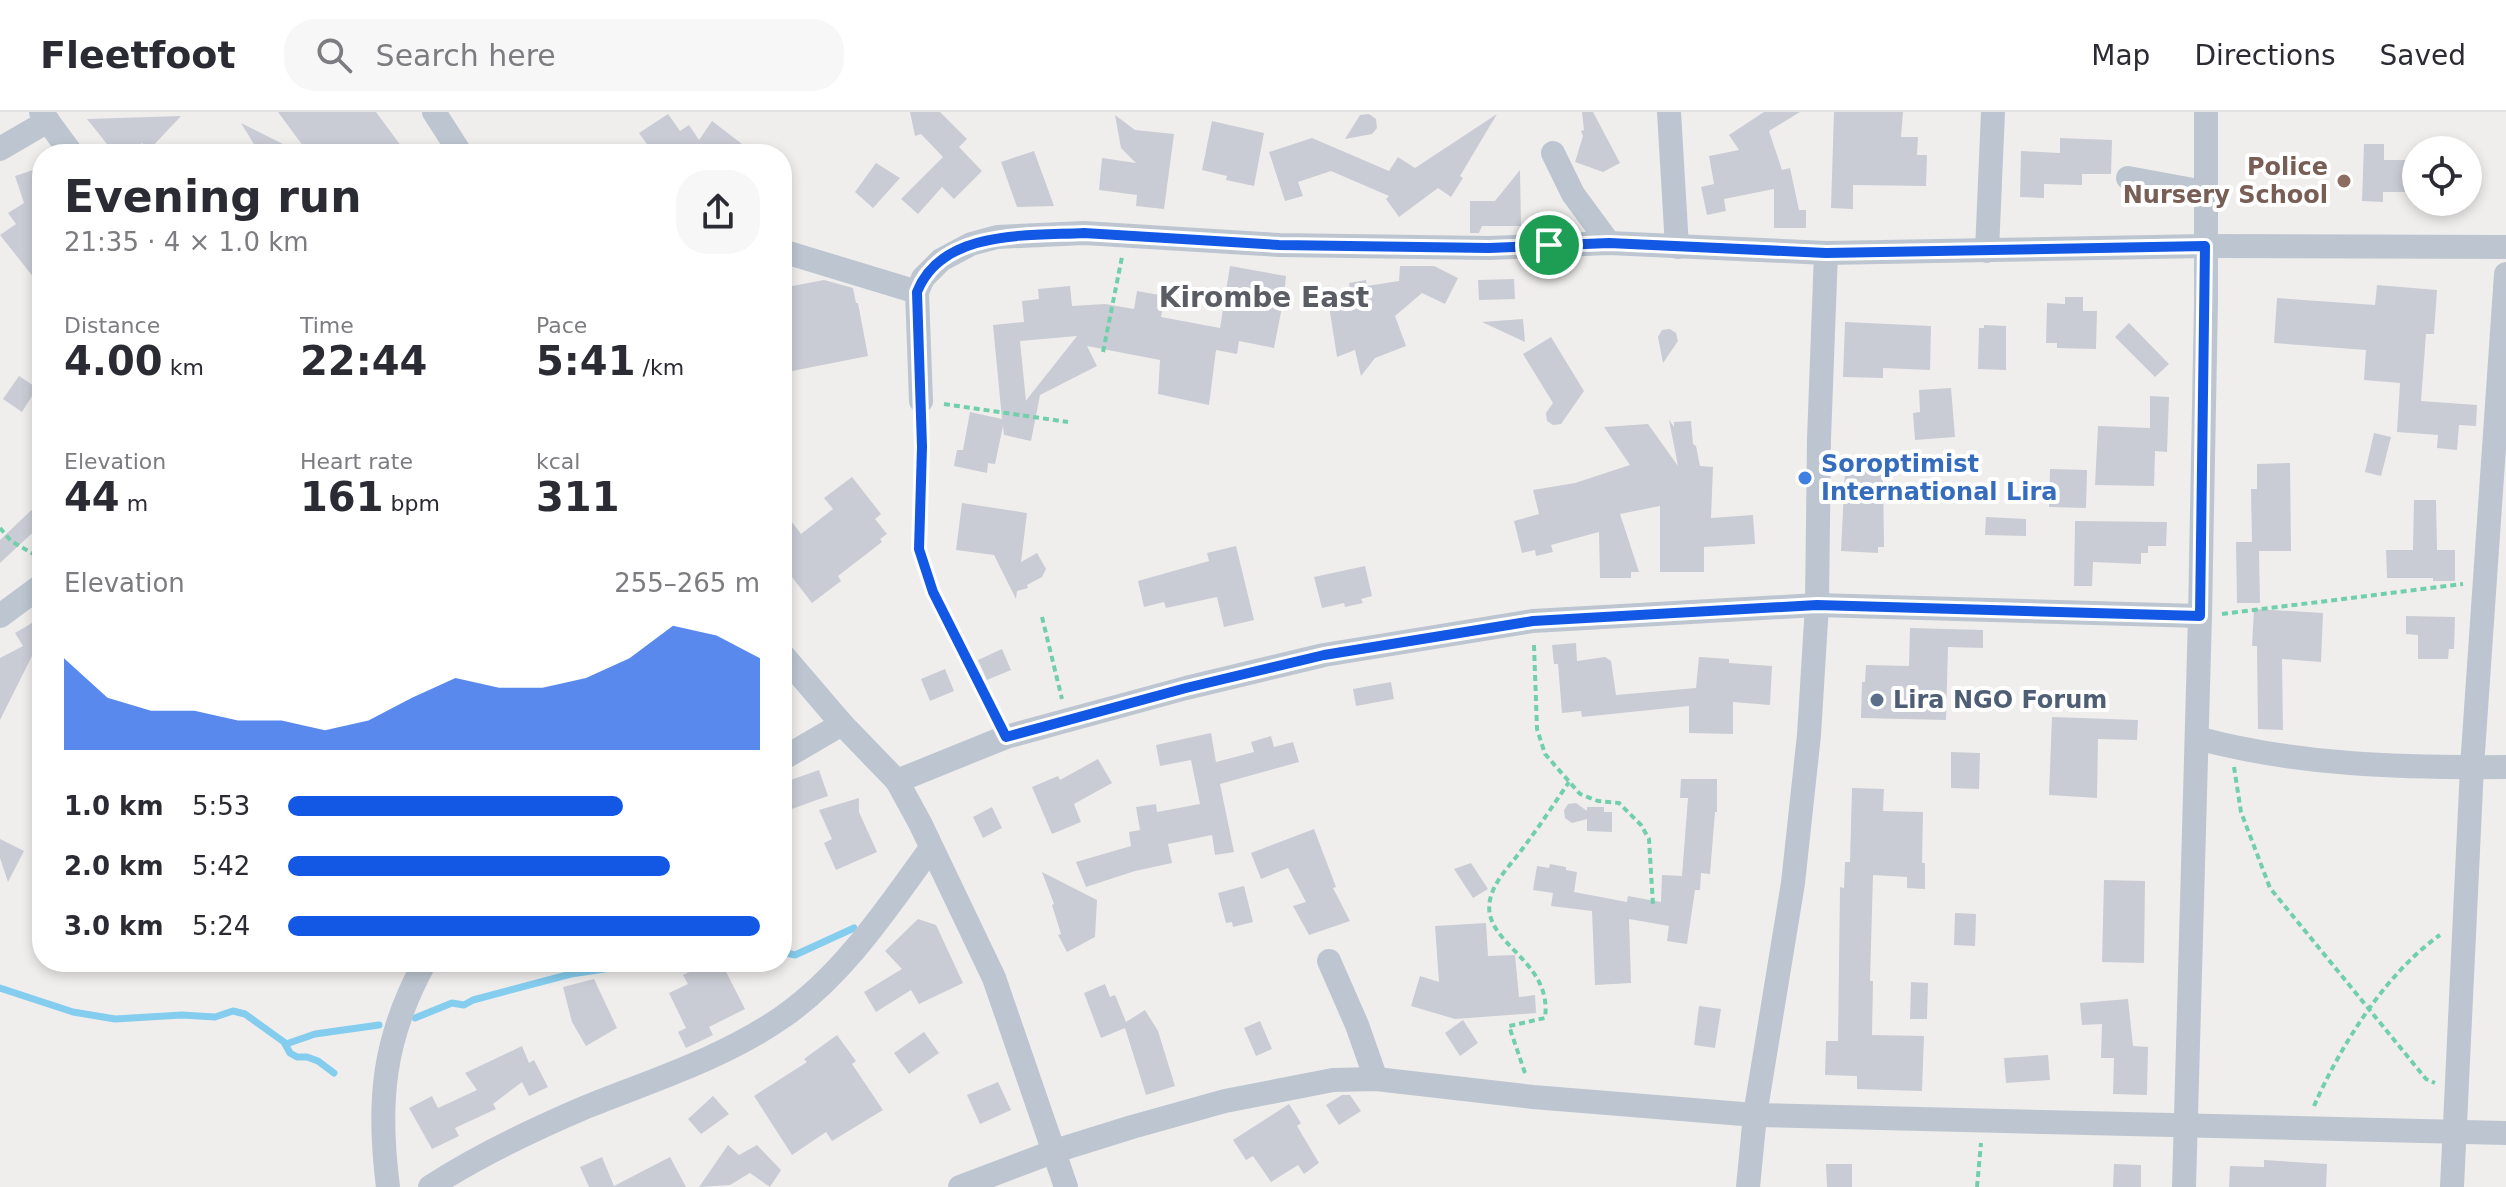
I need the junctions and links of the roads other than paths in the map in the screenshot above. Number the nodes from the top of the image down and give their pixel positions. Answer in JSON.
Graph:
{"nodes":[{"id":1,"x":434,"y":112,"type":"edge"},
{"id":2,"x":1669,"y":112,"type":"edge"},
{"id":3,"x":1993,"y":112,"type":"edge"},
{"id":4,"x":2206,"y":112,"type":"edge"},
{"id":5,"x":45,"y":117,"type":"edge"},
{"id":6,"x":65,"y":144,"type":"edge"},
{"id":7,"x":455,"y":144,"type":"edge"},
{"id":8,"x":0,"y":149,"type":"edge"},
{"id":9,"x":1553,"y":153,"type":"dead end"},
{"id":10,"x":2128,"y":178,"type":"dead end"},
{"id":11,"x":2204,"y":192,"type":"junction"},
{"id":12,"x":1609,"y":243,"type":"junction"},
{"id":13,"x":2205,"y":246,"type":"junction"},
{"id":14,"x":1677,"y":247,"type":"junction"},
{"id":15,"x":2506,"y":247,"type":"edge"},
{"id":16,"x":1987,"y":251,"type":"junction"},
{"id":17,"x":1826,"y":253,"type":"junction"},
{"id":18,"x":792,"y":254,"type":"edge"},
{"id":19,"x":2506,"y":274,"type":"edge"},
{"id":20,"x":917,"y":292,"type":"junction"},
{"id":21,"x":921,"y":401,"type":"road end"},
{"id":22,"x":32,"y":592,"type":"edge"},
{"id":23,"x":1817,"y":605,"type":"junction"},
{"id":24,"x":0,"y":616,"type":"edge"},
{"id":25,"x":2200,"y":616,"type":"junction"},
{"id":26,"x":792,"y":666,"type":"edge"},
{"id":27,"x":842,"y":724,"type":"junction"},
{"id":28,"x":2197,"y":738,"type":"junction"},
{"id":29,"x":792,"y":753,"type":"edge"},
{"id":30,"x":2472,"y":767,"type":"junction"},
{"id":31,"x":2506,"y":767,"type":"edge"},
{"id":32,"x":897,"y":781,"type":"junction"},
{"id":33,"x":931,"y":848,"type":"junction"},
{"id":34,"x":1329,"y":961,"type":"dead end"},
{"id":35,"x":420,"y":972,"type":"edge"},
{"id":36,"x":1376,"y":1079,"type":"junction"},
{"id":37,"x":1755,"y":1115,"type":"junction"},
{"id":38,"x":2185,"y":1125,"type":"junction"},
{"id":39,"x":2455,"y":1132,"type":"junction"},
{"id":40,"x":2506,"y":1133,"type":"edge"},
{"id":41,"x":1055,"y":1151,"type":"junction"},
{"id":42,"x":388,"y":1187,"type":"edge"},
{"id":43,"x":430,"y":1187,"type":"edge"},
{"id":44,"x":960,"y":1187,"type":"edge"},
{"id":45,"x":1066,"y":1187,"type":"edge"},
{"id":46,"x":1748,"y":1187,"type":"edge"},
{"id":47,"x":2184,"y":1187,"type":"edge"},
{"id":48,"x":2452,"y":1187,"type":"edge"}],
"edges":[{"from":1,"to":7,"type":"street"},
{"from":2,"to":14,"type":"street"},
{"from":3,"to":16,"type":"street"},
{"from":4,"to":11,"type":"street"},
{"from":5,"to":6,"type":"street"},
{"from":5,"to":8,"type":"street"},
{"from":9,"to":12,"type":"street"},
{"from":10,"to":11,"type":"street"},
{"from":11,"to":13,"type":"street"},
{"from":12,"to":14,"type":"street"},
{"from":12,"to":20,"type":"street"},
{"from":13,"to":15,"type":"street"},
{"from":13,"to":16,"type":"street"},
{"from":13,"to":25,"type":"street"},
{"from":14,"to":17,"type":"street"},
{"from":16,"to":17,"type":"street"},
{"from":17,"to":23,"type":"street"},
{"from":18,"to":20,"type":"street"},
{"from":19,"to":30,"type":"street"},
{"from":20,"to":21,"type":"street"},
{"from":22,"to":24,"type":"street"},
{"from":23,"to":25,"type":"street"},
{"from":23,"to":32,"type":"street"},
{"from":23,"to":37,"type":"street"},
{"from":25,"to":28,"type":"street"},
{"from":26,"to":27,"type":"street"},
{"from":27,"to":29,"type":"street"},
{"from":27,"to":32,"type":"street"},
{"from":28,"to":30,"type":"street"},
{"from":28,"to":38,"type":"street"},
{"from":30,"to":31,"type":"street"},
{"from":30,"to":39,"type":"street"},
{"from":32,"to":33,"type":"street"},
{"from":33,"to":41,"type":"street"},
{"from":33,"to":43,"type":"street"},
{"from":34,"to":36,"type":"street"},
{"from":35,"to":42,"type":"street"},
{"from":36,"to":37,"type":"street"},
{"from":36,"to":41,"type":"street"},
{"from":37,"to":38,"type":"street"},
{"from":37,"to":46,"type":"street"},
{"from":38,"to":39,"type":"street"},
{"from":38,"to":47,"type":"street"},
{"from":39,"to":40,"type":"street"},
{"from":39,"to":48,"type":"street"},
{"from":41,"to":44,"type":"street"},
{"from":41,"to":45,"type":"street"}]}
